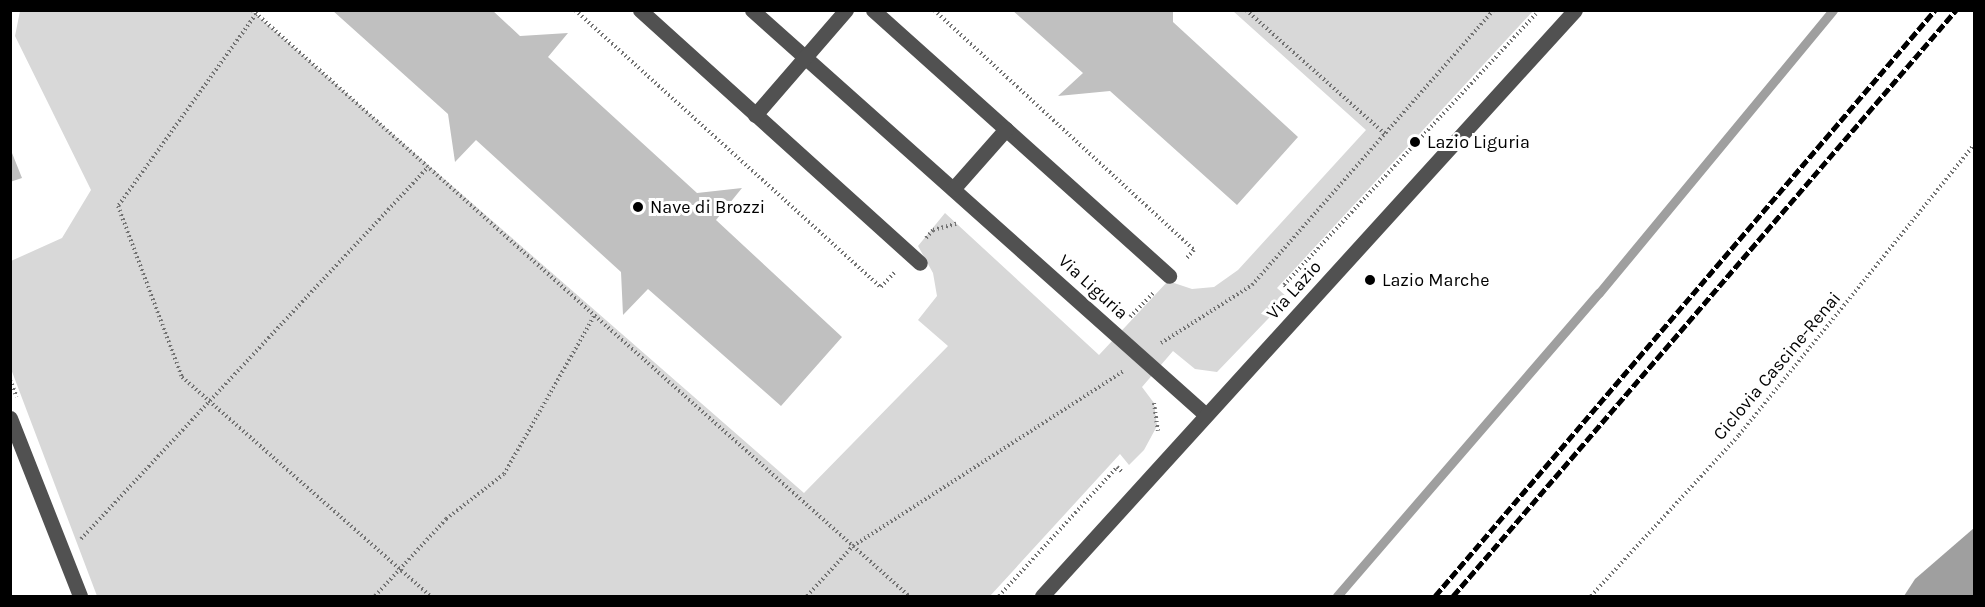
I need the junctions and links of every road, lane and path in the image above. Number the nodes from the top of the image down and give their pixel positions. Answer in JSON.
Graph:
{"nodes":[{"id":1,"x":252,"y":10,"type":"edge"},
{"id":2,"x":575,"y":10,"type":"edge"},
{"id":3,"x":640,"y":10,"type":"edge"},
{"id":4,"x":752,"y":10,"type":"edge"},
{"id":5,"x":846,"y":10,"type":"edge"},
{"id":6,"x":873,"y":10,"type":"edge"},
{"id":7,"x":934,"y":10,"type":"edge"},
{"id":8,"x":1246,"y":10,"type":"edge"},
{"id":9,"x":1494,"y":10,"type":"edge"},
{"id":10,"x":1538,"y":10,"type":"edge"},
{"id":11,"x":1575,"y":10,"type":"edge"},
{"id":12,"x":256,"y":15,"type":"junction"},
{"id":13,"x":804,"y":58,"type":"junction"},
{"id":14,"x":755,"y":115,"type":"junction"},
{"id":15,"x":1006,"y":129,"type":"junction"},
{"id":16,"x":1385,"y":134,"type":"junction"},
{"id":17,"x":1974,"y":145,"type":"edge"},
{"id":18,"x":428,"y":167,"type":"junction"},
{"id":19,"x":953,"y":189,"type":"junction"},
{"id":20,"x":963,"y":222,"type":"dead end"},
{"id":21,"x":916,"y":259,"type":"junction"},
{"id":22,"x":1169,"y":276,"type":"junction"},
{"id":23,"x":1295,"y":294,"type":"dead end"},
{"id":24,"x":594,"y":316,"type":"junction"},
{"id":25,"x":1128,"y":319,"type":"dead end"},
{"id":26,"x":1164,"y":351,"type":"dead end"},
{"id":27,"x":1132,"y":378,"type":"dead end"},
{"id":28,"x":1149,"y":395,"type":"dead end"},
{"id":29,"x":209,"y":401,"type":"junction"},
{"id":30,"x":1206,"y":416,"type":"junction"},
{"id":31,"x":10,"y":418,"type":"edge"},
{"id":32,"x":1155,"y":441,"type":"dead end"},
{"id":33,"x":1127,"y":476,"type":"dead end"},
{"id":34,"x":853,"y":546,"type":"junction"},
{"id":35,"x":64,"y":557,"type":"junction"},
{"id":36,"x":401,"y":568,"type":"junction"},
{"id":37,"x":80,"y":597,"type":"edge"},
{"id":38,"x":375,"y":597,"type":"edge"},
{"id":39,"x":430,"y":597,"type":"edge"},
{"id":40,"x":807,"y":597,"type":"edge"},
{"id":41,"x":909,"y":597,"type":"edge"},
{"id":42,"x":999,"y":597,"type":"edge"},
{"id":43,"x":1042,"y":597,"type":"edge"},
{"id":44,"x":1591,"y":597,"type":"edge"}],
"edges":[{"from":1,"to":12,"type":"path"},
{"from":2,"to":21,"type":"path"},
{"from":3,"to":14,"type":"street"},
{"from":4,"to":13,"type":"street","name":"Via Liguria"},
{"from":5,"to":13,"type":"street"},
{"from":6,"to":15,"type":"street"},
{"from":7,"to":22,"type":"path"},
{"from":8,"to":16,"type":"path"},
{"from":9,"to":16,"type":"path"},
{"from":10,"to":23,"type":"path"},
{"from":11,"to":30,"type":"street","name":"Via Lazio"},
{"from":12,"to":18,"type":"path"},
{"from":12,"to":29,"type":"path"},
{"from":13,"to":14,"type":"street"},
{"from":13,"to":19,"type":"street","name":"Via Liguria"},
{"from":14,"to":21,"type":"street"},
{"from":15,"to":19,"type":"street"},
{"from":15,"to":22,"type":"street"},
{"from":16,"to":26,"type":"path"},
{"from":17,"to":44,"type":"path","name":"Ciclovia Cascine-Renai"},
{"from":18,"to":24,"type":"path"},
{"from":18,"to":29,"type":"path"},
{"from":19,"to":30,"type":"street","name":"Via Liguria"},
{"from":20,"to":21,"type":"path"},
{"from":22,"to":25,"type":"path"},
{"from":24,"to":34,"type":"path"},
{"from":24,"to":36,"type":"path"},
{"from":27,"to":34,"type":"path"},
{"from":28,"to":32,"type":"path"},
{"from":29,"to":35,"type":"path"},
{"from":29,"to":36,"type":"path"},
{"from":30,"to":43,"type":"street","name":"Via Lazio"},
{"from":31,"to":35,"type":"street"},
{"from":33,"to":42,"type":"path"},
{"from":34,"to":40,"type":"path"},
{"from":34,"to":41,"type":"path"},
{"from":35,"to":37,"type":"street"},
{"from":36,"to":38,"type":"path"},
{"from":36,"to":39,"type":"path"}]}
